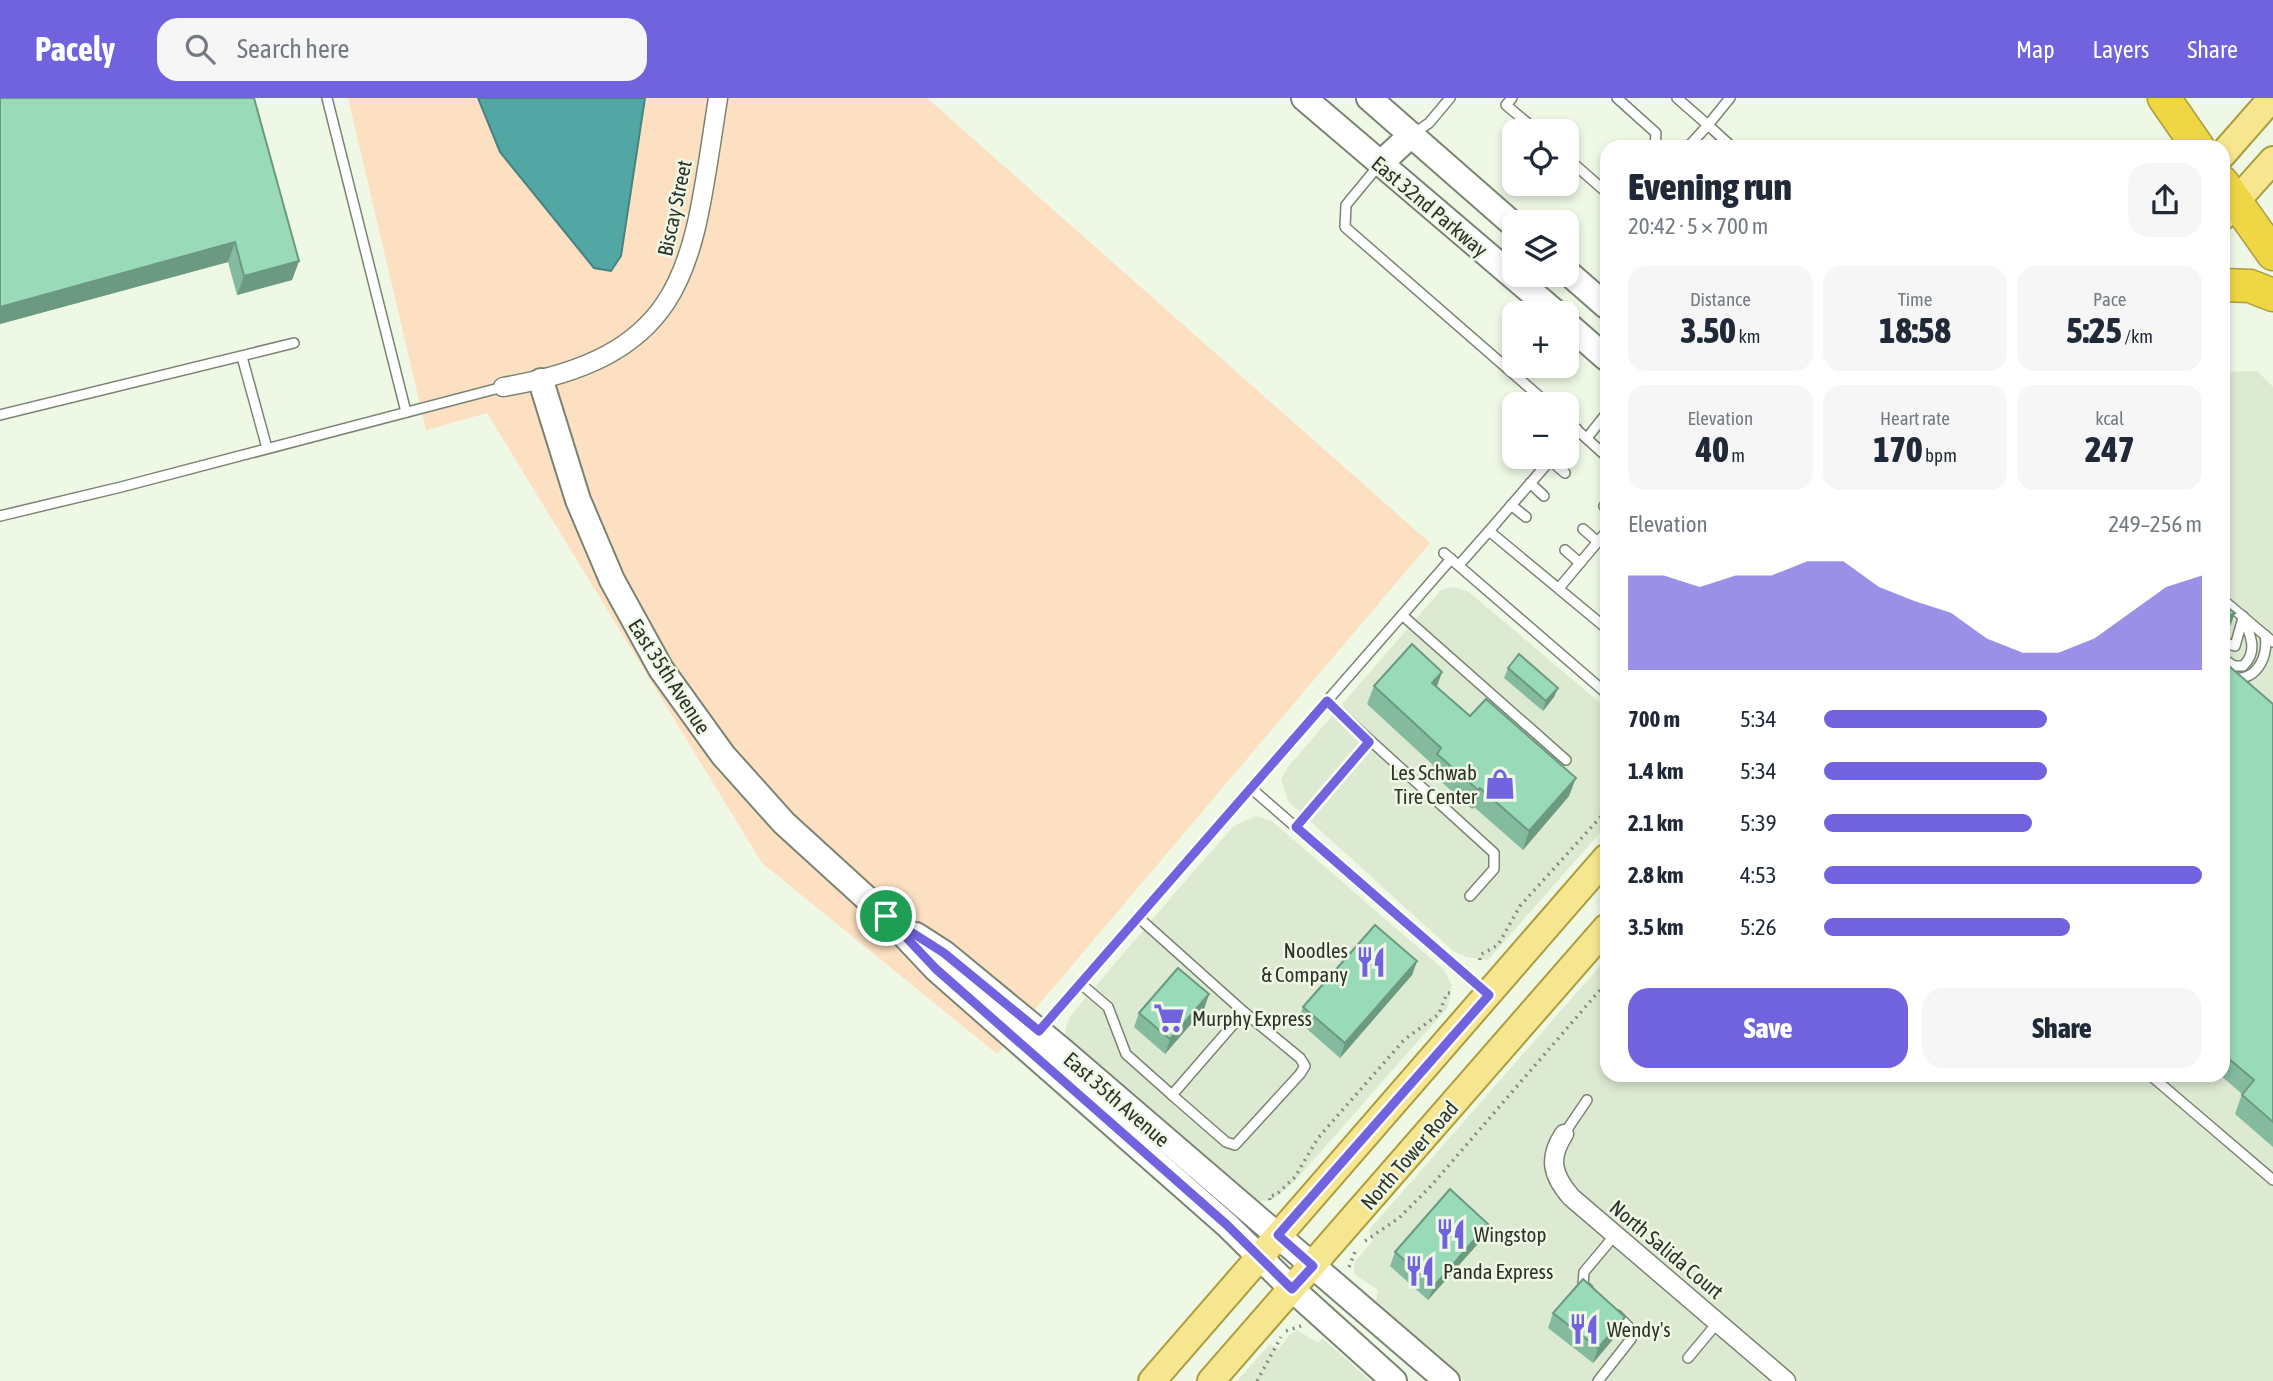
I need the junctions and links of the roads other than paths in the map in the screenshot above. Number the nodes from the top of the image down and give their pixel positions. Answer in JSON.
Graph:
{"nodes":[{"id":1,"x":327,"y":98,"type":"edge"},
{"id":2,"x":718,"y":98,"type":"edge"},
{"id":3,"x":1304,"y":98,"type":"edge"},
{"id":4,"x":1369,"y":98,"type":"edge"},
{"id":5,"x":1450,"y":98,"type":"edge"},
{"id":6,"x":1617,"y":98,"type":"edge"},
{"id":7,"x":1677,"y":98,"type":"edge"},
{"id":8,"x":1730,"y":98,"type":"edge"},
{"id":9,"x":2164,"y":98,"type":"edge"},
{"id":10,"x":2272,"y":98,"type":"edge"},
{"id":11,"x":1509,"y":101,"type":"edge"},
{"id":12,"x":1526,"y":119,"type":"edge"},
{"id":13,"x":1708,"y":125,"type":"junction"},
{"id":14,"x":1411,"y":135,"type":"junction"},
{"id":15,"x":1656,"y":140,"type":"edge"},
{"id":16,"x":1694,"y":140,"type":"edge"},
{"id":17,"x":1724,"y":140,"type":"edge"},
{"id":18,"x":2193,"y":140,"type":"edge"},
{"id":19,"x":2230,"y":146,"type":"edge"},
{"id":20,"x":2273,"y":160,"type":"edge"},
{"id":21,"x":1380,"y":164,"type":"junction"},
{"id":22,"x":1579,"y":167,"type":"edge"},
{"id":23,"x":1600,"y":184,"type":"edge"},
{"id":24,"x":2230,"y":197,"type":"edge"},
{"id":25,"x":2230,"y":204,"type":"edge"},
{"id":26,"x":1502,"y":215,"type":"edge"},
{"id":27,"x":2273,"y":254,"type":"edge"},
{"id":28,"x":1579,"y":282,"type":"edge"},
{"id":29,"x":2230,"y":285,"type":"edge"},
{"id":30,"x":2273,"y":295,"type":"edge"},
{"id":31,"x":1542,"y":301,"type":"edge"},
{"id":32,"x":1600,"y":301,"type":"edge"},
{"id":33,"x":1579,"y":334,"type":"edge"},
{"id":34,"x":294,"y":343,"type":"dead end"},
{"id":35,"x":1600,"y":353,"type":"edge"},
{"id":36,"x":242,"y":357,"type":"junction"},
{"id":37,"x":541,"y":380,"type":"junction"},
{"id":38,"x":503,"y":387,"type":"joint"},
{"id":39,"x":1534,"y":392,"type":"edge"},
{"id":40,"x":406,"y":412,"type":"junction"},
{"id":41,"x":0,"y":415,"type":"edge"},
{"id":42,"x":1600,"y":422,"type":"edge"},
{"id":43,"x":1579,"y":431,"type":"edge"},
{"id":44,"x":1587,"y":438,"type":"junction"},
{"id":45,"x":267,"y":448,"type":"junction"},
{"id":46,"x":1600,"y":450,"type":"edge"},
{"id":47,"x":1542,"y":469,"type":"edge"},
{"id":48,"x":1561,"y":469,"type":"edge"},
{"id":49,"x":1565,"y":473,"type":"dead end"},
{"id":50,"x":1530,"y":483,"type":"junction"},
{"id":51,"x":1544,"y":496,"type":"dead end"},
{"id":52,"x":1511,"y":505,"type":"junction"},
{"id":53,"x":0,"y":516,"type":"edge"},
{"id":54,"x":1526,"y":517,"type":"dead end"},
{"id":55,"x":1583,"y":529,"type":"dead end"},
{"id":56,"x":1489,"y":531,"type":"junction"},
{"id":57,"x":1600,"y":540,"type":"edge"},
{"id":58,"x":1598,"y":542,"type":"junction"},
{"id":59,"x":1565,"y":550,"type":"dead end"},
{"id":60,"x":1451,"y":559,"type":"junction"},
{"id":61,"x":1580,"y":563,"type":"junction"},
{"id":62,"x":1559,"y":588,"type":"junction"},
{"id":63,"x":2230,"y":605,"type":"edge"},
{"id":64,"x":1402,"y":615,"type":"junction"},
{"id":65,"x":2243,"y":616,"type":"junction"},
{"id":66,"x":1600,"y":623,"type":"edge"},
{"id":67,"x":2269,"y":639,"type":"edge"},
{"id":68,"x":2230,"y":644,"type":"edge"},
{"id":69,"x":2230,"y":663,"type":"edge"},
{"id":70,"x":2230,"y":677,"type":"edge"},
{"id":71,"x":1600,"y":688,"type":"edge"},
{"id":72,"x":1327,"y":701,"type":"junction"},
{"id":73,"x":1369,"y":742,"type":"junction"},
{"id":74,"x":1566,"y":760,"type":"dead end"},
{"id":75,"x":1252,"y":789,"type":"junction"},
{"id":76,"x":1296,"y":827,"type":"junction"},
{"id":77,"x":1600,"y":863,"type":"edge"},
{"id":78,"x":1470,"y":896,"type":"dead end"},
{"id":79,"x":1139,"y":918,"type":"junction"},
{"id":80,"x":1600,"y":935,"type":"edge"},
{"id":81,"x":1081,"y":984,"type":"junction"},
{"id":82,"x":1489,"y":995,"type":"junction"},
{"id":83,"x":1244,"y":1012,"type":"junction"},
{"id":84,"x":1032,"y":1039,"type":"junction"},
{"id":85,"x":2158,"y":1082,"type":"edge"},
{"id":86,"x":1171,"y":1095,"type":"junction"},
{"id":87,"x":1587,"y":1100,"type":"dead end"},
{"id":88,"x":1564,"y":1134,"type":"joint"},
{"id":89,"x":2273,"y":1180,"type":"edge"},
{"id":90,"x":1278,"y":1235,"type":"junction"},
{"id":91,"x":1615,"y":1235,"type":"junction"},
{"id":92,"x":1259,"y":1258,"type":"junction"},
{"id":93,"x":1313,"y":1266,"type":"junction"},
{"id":94,"x":1292,"y":1289,"type":"junction"},
{"id":95,"x":1593,"y":1293,"type":"edge"},
{"id":96,"x":1612,"y":1310,"type":"edge"},
{"id":97,"x":1718,"y":1322,"type":"junction"},
{"id":98,"x":1688,"y":1358,"type":"dead end"},
{"id":99,"x":1600,"y":1379,"type":"edge"},
{"id":100,"x":1152,"y":1381,"type":"edge"},
{"id":101,"x":1211,"y":1381,"type":"edge"},
{"id":102,"x":1394,"y":1381,"type":"edge"},
{"id":103,"x":1447,"y":1381,"type":"edge"},
{"id":104,"x":1786,"y":1381,"type":"edge"}],
"edges":[{"from":1,"to":40,"type":"lane"},
{"from":2,"to":37,"type":"street","name":"Biscay Street"},
{"from":3,"to":21,"type":"street","name":"East 32nd Parkway"},
{"from":4,"to":14,"type":"street","name":"East 32nd Parkway"},
{"from":5,"to":14,"type":"lane"},
{"from":6,"to":15,"type":"lane"},
{"from":7,"to":13,"type":"lane"},
{"from":8,"to":13,"type":"lane"},
{"from":9,"to":18,"type":"highway"},
{"from":10,"to":19,"type":"main road"},
{"from":11,"to":12,"type":"lane"},
{"from":13,"to":16,"type":"lane"},
{"from":13,"to":17,"type":"lane"},
{"from":14,"to":21,"type":"street"},
{"from":14,"to":26,"type":"street","name":"East 32nd Parkway"},
{"from":20,"to":24,"type":"main road"},
{"from":21,"to":31,"type":"street","name":"East 32nd Parkway"},
{"from":21,"to":39,"type":"lane"},
{"from":22,"to":23,"type":"lane"},
{"from":25,"to":27,"type":"highway"},
{"from":28,"to":32,"type":"street"},
{"from":29,"to":30,"type":"highway"},
{"from":33,"to":35,"type":"street"},
{"from":34,"to":36,"type":"lane"},
{"from":36,"to":41,"type":"lane"},
{"from":36,"to":45,"type":"lane"},
{"from":37,"to":38,"type":"street","name":"Biscay Street"},
{"from":37,"to":84,"type":"street","name":"East 35th Avenue"},
{"from":38,"to":40,"type":"lane"},
{"from":40,"to":45,"type":"lane"},
{"from":42,"to":44,"type":"lane"},
{"from":43,"to":44,"type":"lane"},
{"from":44,"to":46,"type":"lane"},
{"from":45,"to":53,"type":"lane"},
{"from":47,"to":50,"type":"lane"},
{"from":48,"to":49,"type":"lane"},
{"from":50,"to":51,"type":"lane"},
{"from":50,"to":52,"type":"lane"},
{"from":52,"to":54,"type":"lane"},
{"from":52,"to":56,"type":"lane"},
{"from":55,"to":58,"type":"lane"},
{"from":56,"to":60,"type":"lane"},
{"from":56,"to":62,"type":"lane"},
{"from":57,"to":58,"type":"lane"},
{"from":58,"to":61,"type":"lane"},
{"from":59,"to":61,"type":"lane"},
{"from":60,"to":64,"type":"lane"},
{"from":60,"to":71,"type":"lane"},
{"from":61,"to":62,"type":"lane"},
{"from":62,"to":66,"type":"lane"},
{"from":63,"to":65,"type":"lane"},
{"from":64,"to":72,"type":"lane"},
{"from":64,"to":74,"type":"lane"},
{"from":65,"to":67,"type":"lane"},
{"from":65,"to":68,"type":"lane"},
{"from":65,"to":69,"type":"lane"},
{"from":67,"to":70,"type":"lane"},
{"from":72,"to":73,"type":"lane"},
{"from":72,"to":75,"type":"lane"},
{"from":73,"to":76,"type":"lane"},
{"from":73,"to":78,"type":"lane"},
{"from":75,"to":76,"type":"lane"},
{"from":75,"to":79,"type":"lane"},
{"from":76,"to":82,"type":"lane"},
{"from":77,"to":82,"type":"main road"},
{"from":79,"to":81,"type":"lane"},
{"from":79,"to":83,"type":"lane"},
{"from":80,"to":93,"type":"main road","name":"North Tower Road"},
{"from":81,"to":84,"type":"lane"},
{"from":81,"to":86,"type":"lane"},
{"from":82,"to":90,"type":"main road"},
{"from":83,"to":86,"type":"lane"},
{"from":83,"to":86,"type":"lane"},
{"from":84,"to":90,"type":"street","name":"East 35th Avenue"},
{"from":84,"to":92,"type":"street","name":"East 35th Avenue"},
{"from":85,"to":89,"type":"lane"},
{"from":87,"to":88,"type":"lane"},
{"from":88,"to":91,"type":"street","name":"North Salida Court"},
{"from":90,"to":92,"type":"main road"},
{"from":90,"to":93,"type":"street","name":"East 35th Avenue"},
{"from":91,"to":95,"type":"lane"},
{"from":91,"to":97,"type":"street","name":"North Salida Court"},
{"from":92,"to":94,"type":"street","name":"East 35th Avenue"},
{"from":92,"to":100,"type":"main road"},
{"from":93,"to":94,"type":"main road","name":"North Tower Road"},
{"from":93,"to":103,"type":"street","name":"East 35th Avenue"},
{"from":94,"to":101,"type":"main road","name":"North Tower Road"},
{"from":94,"to":102,"type":"street","name":"East 35th Avenue"},
{"from":96,"to":99,"type":"lane"},
{"from":97,"to":98,"type":"lane"},
{"from":97,"to":104,"type":"street","name":"North Salida Court"}]}
